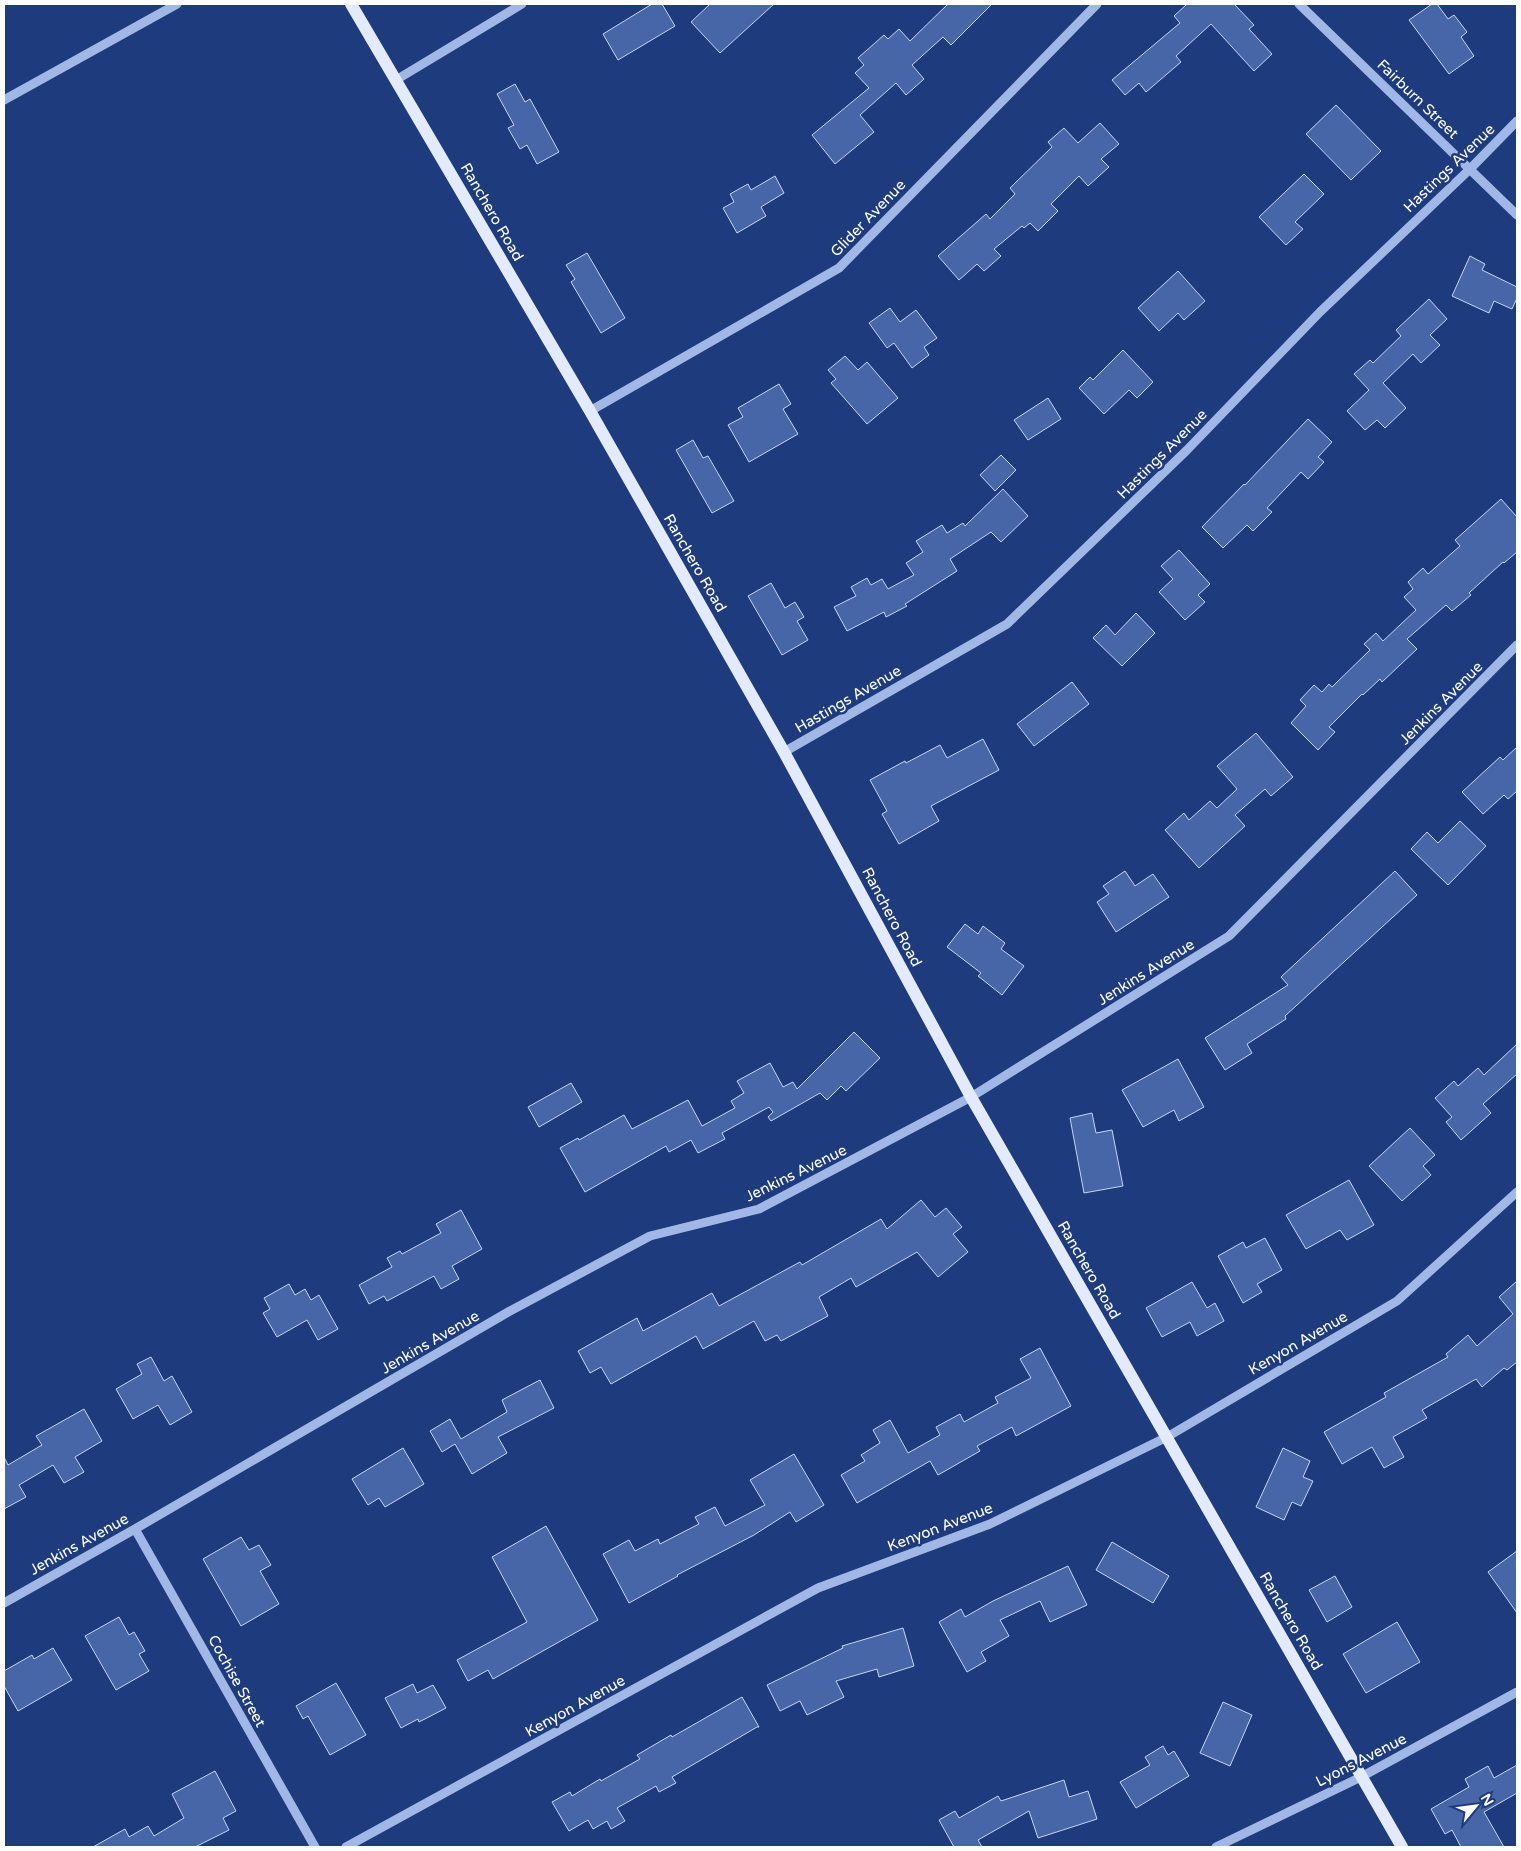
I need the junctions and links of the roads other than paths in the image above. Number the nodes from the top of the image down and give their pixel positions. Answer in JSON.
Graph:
{"nodes":[{"id":1,"x":177,"y":4,"type":"edge"},
{"id":2,"x":351,"y":4,"type":"edge"},
{"id":3,"x":522,"y":4,"type":"edge"},
{"id":4,"x":1096,"y":4,"type":"edge"},
{"id":5,"x":1299,"y":4,"type":"edge"},
{"id":6,"x":396,"y":80,"type":"junction"},
{"id":7,"x":4,"y":100,"type":"edge"},
{"id":8,"x":1517,"y":121,"type":"edge"},
{"id":9,"x":1470,"y":169,"type":"junction"},
{"id":10,"x":1517,"y":215,"type":"edge"},
{"id":11,"x":590,"y":411,"type":"junction"},
{"id":12,"x":1517,"y":645,"type":"edge"},
{"id":13,"x":784,"y":752,"type":"junction"},
{"id":14,"x":971,"y":1098,"type":"junction"},
{"id":15,"x":1517,"y":1192,"type":"edge"},
{"id":16,"x":1167,"y":1436,"type":"junction"},
{"id":17,"x":136,"y":1529,"type":"junction"},
{"id":18,"x":4,"y":1602,"type":"edge"},
{"id":19,"x":1517,"y":1692,"type":"edge"},
{"id":20,"x":1361,"y":1777,"type":"junction"},
{"id":21,"x":315,"y":1847,"type":"edge"},
{"id":22,"x":346,"y":1847,"type":"edge"},
{"id":23,"x":1216,"y":1847,"type":"edge"},
{"id":24,"x":1402,"y":1847,"type":"edge"}],
"edges":[{"from":1,"to":7,"type":"street"},
{"from":2,"to":6,"type":"main road","name":"Ranchero Road"},
{"from":3,"to":6,"type":"street"},
{"from":4,"to":11,"type":"street","name":"Glider Avenue"},
{"from":5,"to":9,"type":"street","name":"Fairburn Street"},
{"from":6,"to":11,"type":"main road","name":"Ranchero Road"},
{"from":8,"to":9,"type":"street","name":"Hastings Avenue"},
{"from":9,"to":10,"type":"street","name":"Fairburn Street"},
{"from":9,"to":13,"type":"street","name":"Hastings Avenue"},
{"from":11,"to":13,"type":"main road","name":"Ranchero Road"},
{"from":12,"to":14,"type":"street","name":"Jenkins Avenue"},
{"from":13,"to":14,"type":"main road","name":"Ranchero Road"},
{"from":14,"to":16,"type":"main road","name":"Ranchero Road"},
{"from":14,"to":17,"type":"street","name":"Jenkins Avenue"},
{"from":15,"to":16,"type":"street","name":"Kenyon Avenue"},
{"from":16,"to":20,"type":"main road","name":"Ranchero Road"},
{"from":16,"to":22,"type":"street","name":"Kenyon Avenue"},
{"from":17,"to":18,"type":"street","name":"Jenkins Avenue"},
{"from":17,"to":21,"type":"street","name":"Cochise Street"},
{"from":19,"to":20,"type":"street","name":"Lyons Avenue"},
{"from":20,"to":23,"type":"street","name":"Lyons Avenue"},
{"from":20,"to":24,"type":"main road","name":"Ranchero Road"}]}
